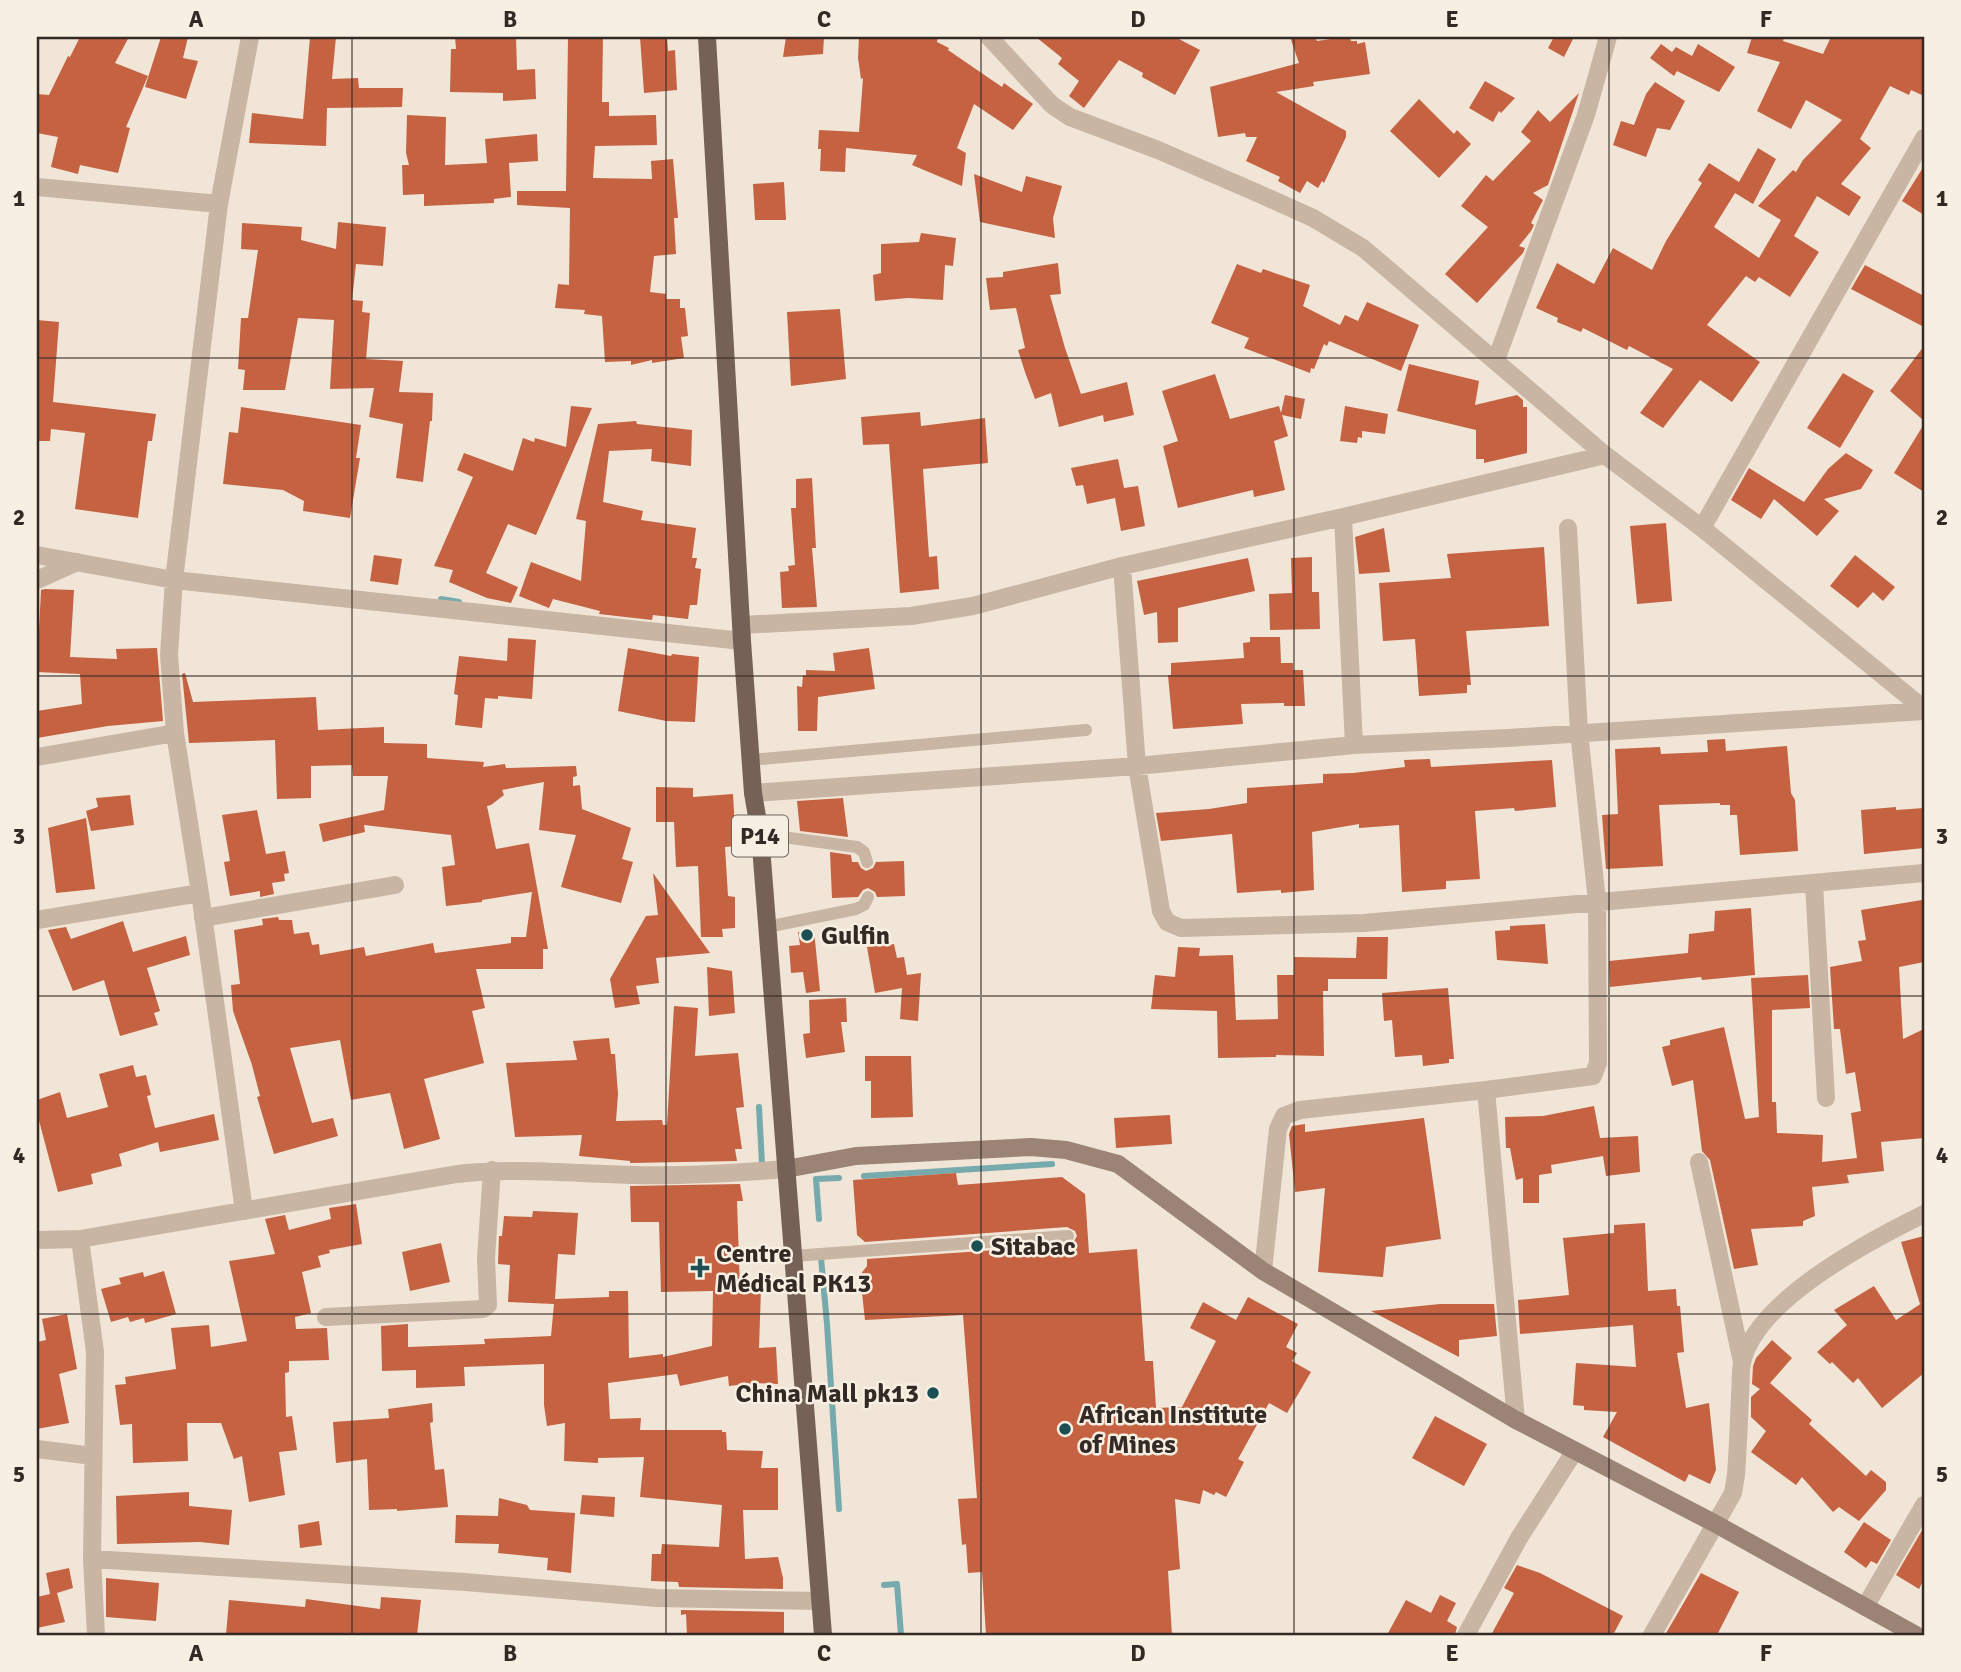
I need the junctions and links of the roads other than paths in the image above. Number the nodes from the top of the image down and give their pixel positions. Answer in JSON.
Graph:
{"nodes":[{"id":1,"x":250,"y":37,"type":"edge"},
{"id":2,"x":707,"y":37,"type":"edge"},
{"id":3,"x":989,"y":37,"type":"edge"},
{"id":4,"x":1608,"y":37,"type":"edge"},
{"id":5,"x":1924,"y":138,"type":"edge"},
{"id":6,"x":37,"y":187,"type":"edge"},
{"id":7,"x":219,"y":204,"type":"junction"},
{"id":8,"x":1496,"y":360,"type":"junction"},
{"id":9,"x":1605,"y":455,"type":"junction"},
{"id":10,"x":1343,"y":517,"type":"junction"},
{"id":11,"x":1568,"y":528,"type":"dead end"},
{"id":12,"x":1702,"y":528,"type":"junction"},
{"id":13,"x":37,"y":555,"type":"edge"},
{"id":14,"x":77,"y":562,"type":"junction"},
{"id":15,"x":1122,"y":566,"type":"junction"},
{"id":16,"x":37,"y":580,"type":"edge"},
{"id":17,"x":174,"y":580,"type":"junction"},
{"id":18,"x":741,"y":633,"type":"junction"},
{"id":19,"x":1924,"y":710,"type":"edge"},
{"id":20,"x":1086,"y":730,"type":"dead end"},
{"id":21,"x":1579,"y":732,"type":"junction"},
{"id":22,"x":175,"y":733,"type":"junction"},
{"id":23,"x":1354,"y":745,"type":"junction"},
{"id":24,"x":37,"y":757,"type":"edge"},
{"id":25,"x":751,"y":760,"type":"junction"},
{"id":26,"x":1137,"y":766,"type":"junction"},
{"id":27,"x":753,"y":793,"type":"junction"},
{"id":28,"x":760,"y":834,"type":"junction"},
{"id":29,"x":867,"y":862,"type":"dead end"},
{"id":30,"x":1924,"y":873,"type":"edge"},
{"id":31,"x":1814,"y":884,"type":"junction"},
{"id":32,"x":395,"y":885,"type":"dead end"},
{"id":33,"x":200,"y":893,"type":"junction"},
{"id":34,"x":868,"y":897,"type":"dead end"},
{"id":35,"x":1597,"y":901,"type":"junction"},
{"id":36,"x":203,"y":918,"type":"junction"},
{"id":37,"x":37,"y":920,"type":"edge"},
{"id":38,"x":767,"y":927,"type":"junction"},
{"id":39,"x":1486,"y":1090,"type":"junction"},
{"id":40,"x":1826,"y":1098,"type":"dead end"},
{"id":41,"x":1699,"y":1162,"type":"dead end"},
{"id":42,"x":786,"y":1169,"type":"junction"},
{"id":43,"x":492,"y":1170,"type":"junction"},
{"id":44,"x":244,"y":1211,"type":"junction"},
{"id":45,"x":1924,"y":1214,"type":"edge"},
{"id":46,"x":1068,"y":1236,"type":"dead end"},
{"id":47,"x":80,"y":1239,"type":"junction"},
{"id":48,"x":37,"y":1240,"type":"edge"},
{"id":49,"x":793,"y":1256,"type":"junction"},
{"id":50,"x":1263,"y":1271,"type":"junction"},
{"id":51,"x":326,"y":1317,"type":"dead end"},
{"id":52,"x":1742,"y":1362,"type":"junction"},
{"id":53,"x":1516,"y":1420,"type":"junction"},
{"id":54,"x":37,"y":1450,"type":"edge"},
{"id":55,"x":1574,"y":1451,"type":"junction"},
{"id":56,"x":93,"y":1456,"type":"junction"},
{"id":57,"x":1924,"y":1504,"type":"edge"},
{"id":58,"x":1714,"y":1523,"type":"junction"},
{"id":59,"x":92,"y":1559,"type":"junction"},
{"id":60,"x":820,"y":1601,"type":"junction"},
{"id":61,"x":1865,"y":1607,"type":"junction"},
{"id":62,"x":96,"y":1635,"type":"edge"},
{"id":63,"x":823,"y":1635,"type":"edge"},
{"id":64,"x":1466,"y":1635,"type":"edge"},
{"id":65,"x":1652,"y":1635,"type":"edge"},
{"id":66,"x":1916,"y":1635,"type":"edge"}],
"edges":[{"from":1,"to":7,"type":"street"},
{"from":2,"to":18,"type":"main road","number":"P14"},
{"from":3,"to":8,"type":"street"},
{"from":4,"to":8,"type":"street"},
{"from":5,"to":12,"type":"street"},
{"from":6,"to":7,"type":"street"},
{"from":7,"to":17,"type":"street"},
{"from":8,"to":9,"type":"street"},
{"from":9,"to":10,"type":"street"},
{"from":9,"to":12,"type":"street"},
{"from":10,"to":15,"type":"street"},
{"from":10,"to":23,"type":"street"},
{"from":11,"to":21,"type":"street"},
{"from":12,"to":19,"type":"street"},
{"from":13,"to":14,"type":"street"},
{"from":14,"to":16,"type":"street"},
{"from":14,"to":17,"type":"street"},
{"from":15,"to":18,"type":"street"},
{"from":15,"to":26,"type":"street"},
{"from":17,"to":18,"type":"street"},
{"from":17,"to":22,"type":"street"},
{"from":18,"to":25,"type":"main road","number":"P14"},
{"from":19,"to":21,"type":"street"},
{"from":20,"to":25,"type":"lane"},
{"from":21,"to":23,"type":"street"},
{"from":21,"to":35,"type":"street"},
{"from":22,"to":24,"type":"street"},
{"from":22,"to":33,"type":"street"},
{"from":23,"to":26,"type":"street"},
{"from":25,"to":27,"type":"main road","number":"P14"},
{"from":26,"to":27,"type":"street"},
{"from":26,"to":35,"type":"street"},
{"from":27,"to":28,"type":"main road","number":"P14"},
{"from":28,"to":29,"type":"lane"},
{"from":28,"to":38,"type":"main road","number":"P14"},
{"from":30,"to":31,"type":"street"},
{"from":31,"to":35,"type":"street"},
{"from":31,"to":40,"type":"street"},
{"from":32,"to":36,"type":"street"},
{"from":33,"to":36,"type":"street"},
{"from":33,"to":37,"type":"street"},
{"from":34,"to":38,"type":"lane"},
{"from":35,"to":39,"type":"street"},
{"from":36,"to":44,"type":"street"},
{"from":38,"to":42,"type":"main road","number":"P14"},
{"from":39,"to":50,"type":"street"},
{"from":39,"to":53,"type":"street"},
{"from":41,"to":52,"type":"street"},
{"from":42,"to":43,"type":"street"},
{"from":42,"to":49,"type":"main road","number":"P14"},
{"from":42,"to":50,"type":"street"},
{"from":43,"to":44,"type":"street"},
{"from":43,"to":51,"type":"street"},
{"from":44,"to":47,"type":"street"},
{"from":45,"to":52,"type":"street"},
{"from":46,"to":49,"type":"lane"},
{"from":47,"to":48,"type":"street"},
{"from":47,"to":56,"type":"street"},
{"from":49,"to":60,"type":"main road","number":"P14"},
{"from":50,"to":53,"type":"street"},
{"from":52,"to":58,"type":"street"},
{"from":53,"to":55,"type":"street"},
{"from":54,"to":56,"type":"street"},
{"from":55,"to":58,"type":"street"},
{"from":55,"to":64,"type":"street"},
{"from":56,"to":59,"type":"street"},
{"from":57,"to":61,"type":"street"},
{"from":58,"to":61,"type":"street"},
{"from":58,"to":65,"type":"street"},
{"from":59,"to":60,"type":"street"},
{"from":59,"to":62,"type":"street"},
{"from":60,"to":63,"type":"main road","number":"P14"},
{"from":61,"to":66,"type":"street"}]}
